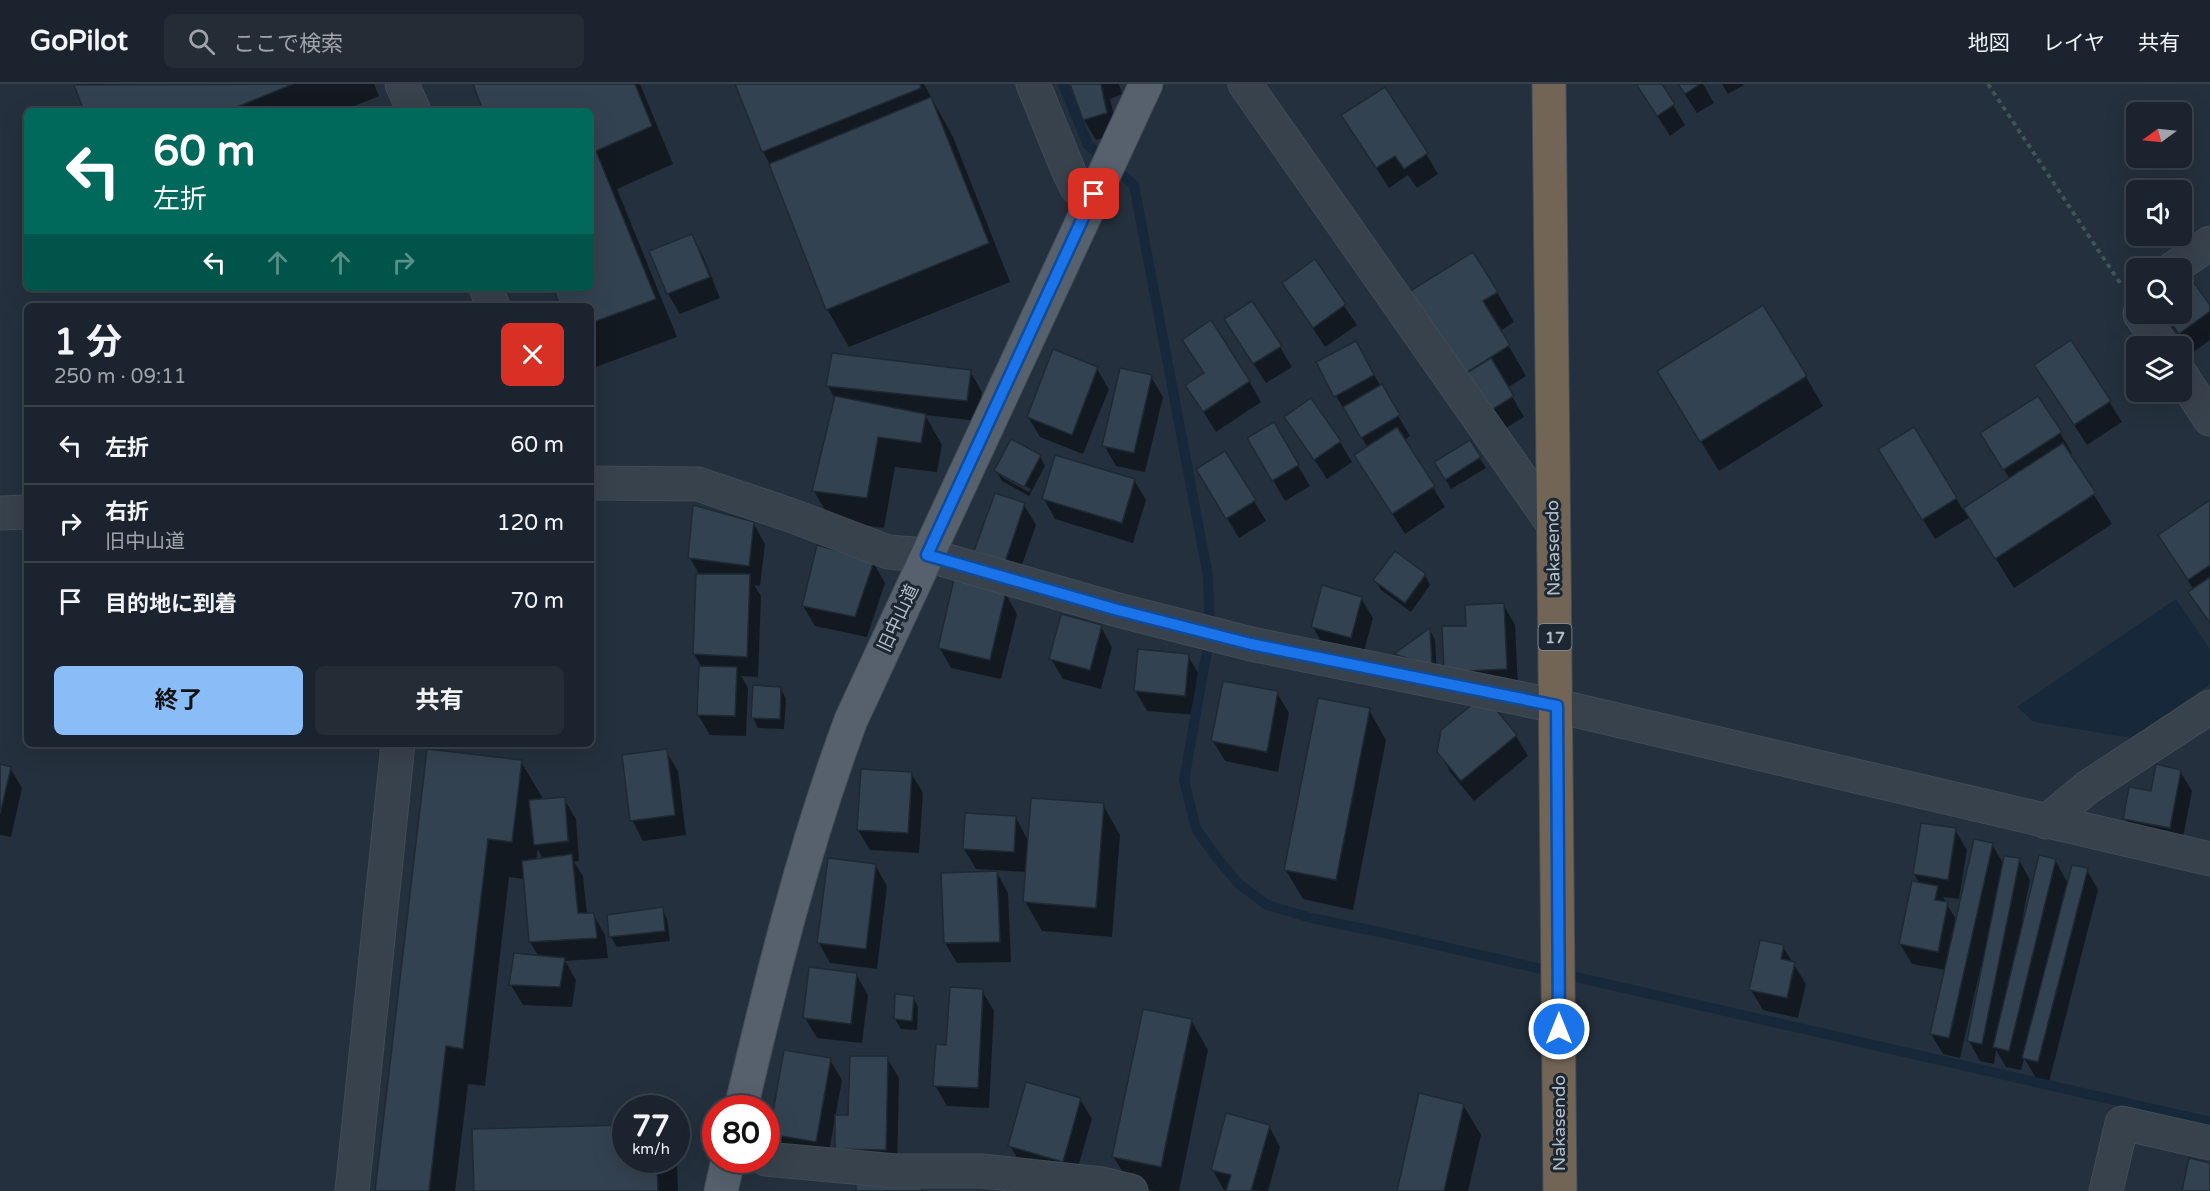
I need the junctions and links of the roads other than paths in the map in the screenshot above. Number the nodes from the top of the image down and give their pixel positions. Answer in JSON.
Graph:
{"nodes":[{"id":1,"x":402,"y":84,"type":"edge"},
{"id":2,"x":1033,"y":84,"type":"edge"},
{"id":3,"x":1146,"y":84,"type":"edge"},
{"id":4,"x":1245,"y":84,"type":"edge"},
{"id":5,"x":1550,"y":84,"type":"edge"},
{"id":6,"x":413,"y":108,"type":"edge"},
{"id":7,"x":1103,"y":175,"type":"junction"},
{"id":8,"x":2210,"y":243,"type":"edge"},
{"id":9,"x":2188,"y":258,"type":"edge"},
{"id":10,"x":594,"y":483,"type":"edge"},
{"id":11,"x":24,"y":512,"type":"edge"},
{"id":12,"x":0,"y":513,"type":"edge"},
{"id":13,"x":1553,"y":524,"type":"junction"},
{"id":14,"x":927,"y":555,"type":"junction"},
{"id":15,"x":1557,"y":706,"type":"junction"},
{"id":16,"x":2210,"y":707,"type":"edge"},
{"id":17,"x":398,"y":747,"type":"edge"},
{"id":18,"x":2046,"y":822,"type":"junction"},
{"id":19,"x":2210,"y":860,"type":"edge"},
{"id":20,"x":744,"y":1095,"type":"edge"},
{"id":21,"x":2210,"y":1143,"type":"edge"},
{"id":22,"x":780,"y":1160,"type":"edge"},
{"id":23,"x":725,"y":1173,"type":"edge"},
{"id":24,"x":352,"y":1191,"type":"edge"},
{"id":25,"x":721,"y":1191,"type":"edge"},
{"id":26,"x":1131,"y":1191,"type":"edge"},
{"id":27,"x":1560,"y":1191,"type":"edge"},
{"id":28,"x":2106,"y":1191,"type":"edge"}],
"edges":[{"from":1,"to":6,"type":"street"},
{"from":2,"to":7,"type":"street"},
{"from":3,"to":7,"type":"main road","name":"旧中山道"},
{"from":4,"to":13,"type":"street"},
{"from":5,"to":13,"type":"highway","name":"Nakasendo","number":"17"},
{"from":7,"to":14,"type":"main road","name":"旧中山道"},
{"from":8,"to":9,"type":"street"},
{"from":10,"to":14,"type":"street"},
{"from":11,"to":12,"type":"street"},
{"from":13,"to":15,"type":"highway","name":"Nakasendo","number":"17"},
{"from":14,"to":15,"type":"street"},
{"from":14,"to":20,"type":"main road","name":"旧中山道"},
{"from":15,"to":18,"type":"street"},
{"from":15,"to":27,"type":"highway","name":"Nakasendo","number":"17"},
{"from":16,"to":18,"type":"street"},
{"from":17,"to":24,"type":"street"},
{"from":18,"to":19,"type":"street"},
{"from":21,"to":28,"type":"street"},
{"from":22,"to":26,"type":"street"},
{"from":23,"to":25,"type":"main road"}]}
